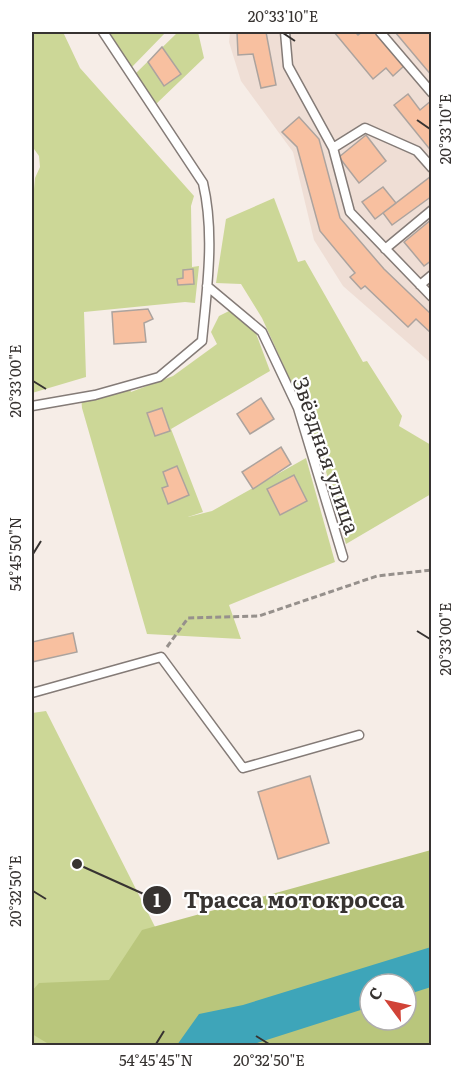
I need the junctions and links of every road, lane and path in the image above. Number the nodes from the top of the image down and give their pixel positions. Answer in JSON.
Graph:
{"nodes":[{"id":1,"x":103,"y":32,"type":"edge"},
{"id":2,"x":285,"y":32,"type":"edge"},
{"id":3,"x":380,"y":32,"type":"edge"},
{"id":4,"x":432,"y":93,"type":"edge"},
{"id":5,"x":333,"y":148,"type":"junction"},
{"id":6,"x":432,"y":168,"type":"edge"},
{"id":7,"x":432,"y":210,"type":"edge"},
{"id":8,"x":385,"y":249,"type":"junction"},
{"id":9,"x":432,"y":275,"type":"edge"},
{"id":10,"x":420,"y":285,"type":"junction"},
{"id":11,"x":207,"y":286,"type":"junction"},
{"id":12,"x":432,"y":297,"type":"edge"},
{"id":13,"x":32,"y":406,"type":"edge"},
{"id":14,"x":344,"y":557,"type":"dead end"},
{"id":15,"x":432,"y":570,"type":"edge"},
{"id":16,"x":161,"y":657,"type":"junction"},
{"id":17,"x":32,"y":693,"type":"edge"},
{"id":18,"x":359,"y":735,"type":"dead end"}],
"edges":[{"from":1,"to":11,"type":"lane"},
{"from":2,"to":5,"type":"lane"},
{"from":3,"to":4,"type":"lane"},
{"from":5,"to":6,"type":"lane"},
{"from":5,"to":8,"type":"lane"},
{"from":7,"to":8,"type":"lane"},
{"from":8,"to":10,"type":"lane"},
{"from":9,"to":10,"type":"lane"},
{"from":10,"to":12,"type":"lane"},
{"from":11,"to":13,"type":"lane"},
{"from":11,"to":14,"type":"lane","name":"Звёздная улица"},
{"from":15,"to":16,"type":"path"},
{"from":16,"to":17,"type":"lane"},
{"from":16,"to":18,"type":"lane"}]}
